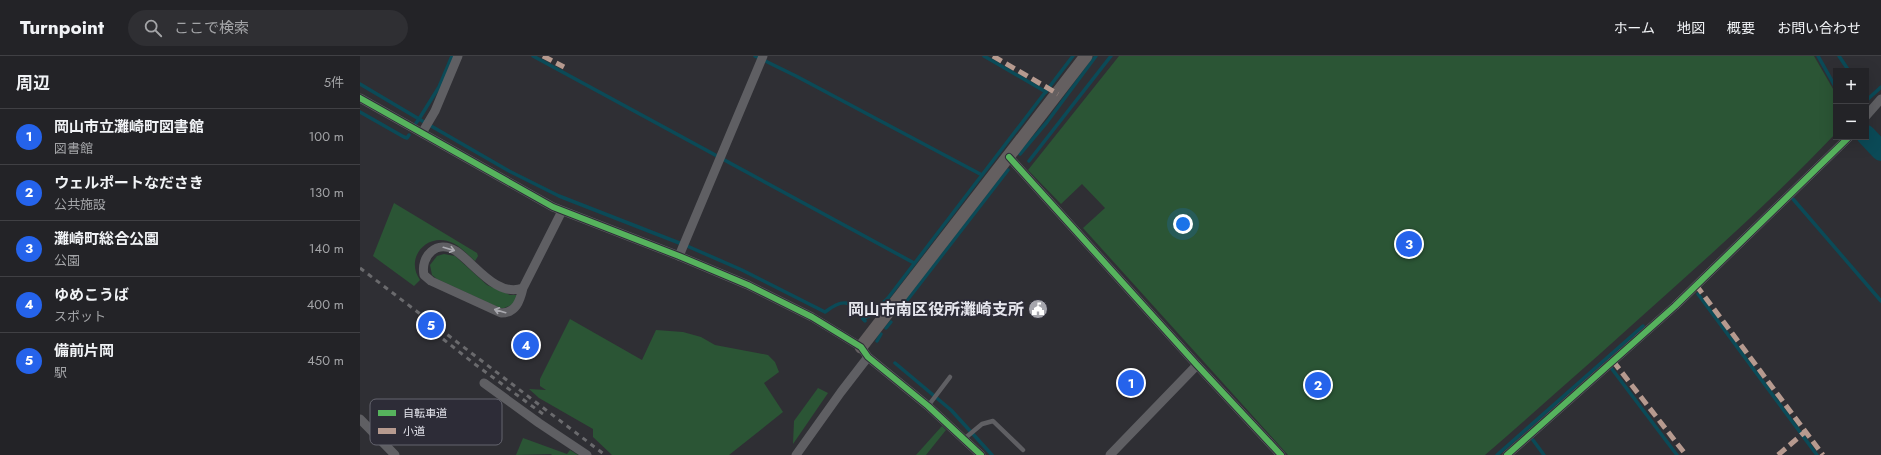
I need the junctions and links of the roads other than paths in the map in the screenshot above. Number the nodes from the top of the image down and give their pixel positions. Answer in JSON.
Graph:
{"nodes":[{"id":1,"x":458,"y":56,"type":"edge"},
{"id":2,"x":1086,"y":56,"type":"edge"},
{"id":3,"x":762,"y":58,"type":"edge"},
{"id":4,"x":360,"y":98,"type":"edge"},
{"id":5,"x":1881,"y":99,"type":"edge"},
{"id":6,"x":1869,"y":113,"type":"edge"},
{"id":7,"x":426,"y":127,"type":"junction"},
{"id":8,"x":1846,"y":140,"type":"edge"},
{"id":9,"x":1009,"y":157,"type":"junction"},
{"id":10,"x":562,"y":211,"type":"junction"},
{"id":11,"x":679,"y":256,"type":"junction"},
{"id":12,"x":524,"y":288,"type":"junction"},
{"id":13,"x":864,"y":352,"type":"junction"},
{"id":14,"x":1197,"y":365,"type":"junction"},
{"id":15,"x":950,"y":377,"type":"dead end"},
{"id":16,"x":484,"y":383,"type":"dead end"},
{"id":17,"x":931,"y":402,"type":"junction"},
{"id":18,"x":360,"y":419,"type":"edge"},
{"id":19,"x":370,"y":429,"type":"edge"},
{"id":20,"x":969,"y":435,"type":"junction"},
{"id":21,"x":385,"y":445,"type":"edge"},
{"id":22,"x":1023,"y":450,"type":"dead end"},
{"id":23,"x":395,"y":455,"type":"edge"},
{"id":24,"x":587,"y":455,"type":"edge"},
{"id":25,"x":796,"y":455,"type":"edge"},
{"id":26,"x":981,"y":455,"type":"edge"},
{"id":27,"x":1110,"y":455,"type":"edge"},
{"id":28,"x":1281,"y":455,"type":"edge"},
{"id":29,"x":1507,"y":455,"type":"edge"}],
"edges":[{"from":1,"to":7,"type":"street"},
{"from":2,"to":9,"type":"street"},
{"from":3,"to":11,"type":"street"},
{"from":4,"to":7,"type":"street"},
{"from":5,"to":6,"type":"street"},
{"from":7,"to":10,"type":"street"},
{"from":8,"to":29,"type":"street"},
{"from":9,"to":13,"type":"street"},
{"from":9,"to":14,"type":"street"},
{"from":10,"to":11,"type":"street"},
{"from":10,"to":12,"type":"street"},
{"from":11,"to":13,"type":"street"},
{"from":12,"to":12,"type":"street","one_way":true},
{"from":13,"to":17,"type":"street"},
{"from":13,"to":25,"type":"street"},
{"from":14,"to":27,"type":"street"},
{"from":14,"to":28,"type":"street"},
{"from":15,"to":17,"type":"lane"},
{"from":16,"to":24,"type":"street"},
{"from":17,"to":20,"type":"street"},
{"from":18,"to":19,"type":"street"},
{"from":20,"to":22,"type":"lane"},
{"from":20,"to":26,"type":"street"},
{"from":21,"to":23,"type":"street"}]}
